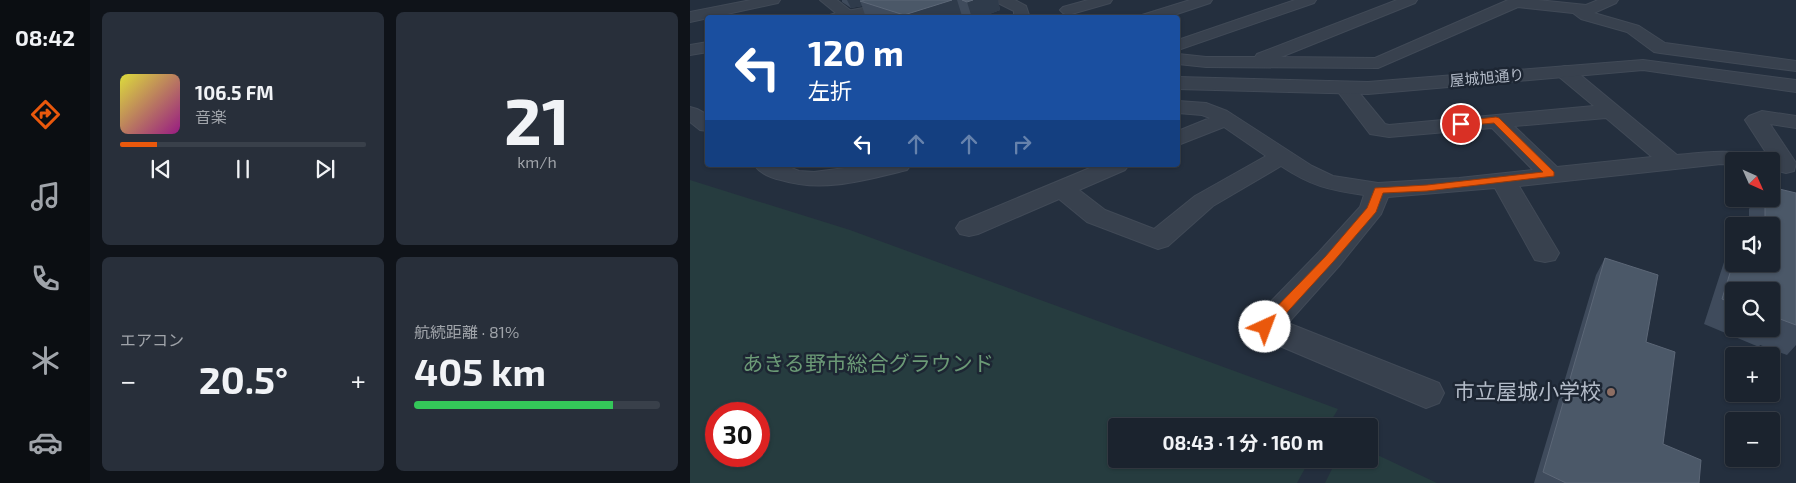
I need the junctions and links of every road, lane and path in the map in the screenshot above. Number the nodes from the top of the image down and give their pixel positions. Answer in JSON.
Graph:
{"nodes":[{"id":1,"x":773,"y":0,"type":"edge"},
{"id":2,"x":828,"y":0,"type":"edge"},
{"id":3,"x":931,"y":0,"type":"edge"},
{"id":4,"x":1003,"y":0,"type":"edge"},
{"id":5,"x":1052,"y":0,"type":"edge"},
{"id":6,"x":1105,"y":0,"type":"edge"},
{"id":7,"x":1205,"y":0,"type":"edge"},
{"id":8,"x":1410,"y":0,"type":"edge"},
{"id":9,"x":1549,"y":0,"type":"edge"},
{"id":10,"x":1611,"y":0,"type":"edge"},
{"id":11,"x":1518,"y":1,"type":"edge"},
{"id":12,"x":1302,"y":4,"type":"edge"},
{"id":13,"x":1586,"y":10,"type":"junction"},
{"id":14,"x":1074,"y":14,"type":"edge"},
{"id":15,"x":844,"y":15,"type":"edge"},
{"id":16,"x":856,"y":15,"type":"edge"},
{"id":17,"x":1022,"y":15,"type":"edge"},
{"id":18,"x":1158,"y":15,"type":"edge"},
{"id":19,"x":690,"y":17,"type":"edge"},
{"id":20,"x":1332,"y":17,"type":"dead end"},
{"id":21,"x":1350,"y":23,"type":"junction"},
{"id":22,"x":1180,"y":44,"type":"edge"},
{"id":23,"x":705,"y":47,"type":"edge"},
{"id":24,"x":690,"y":50,"type":"edge"},
{"id":25,"x":1180,"y":59,"type":"edge"},
{"id":26,"x":1253,"y":62,"type":"junction"},
{"id":27,"x":1796,"y":66,"type":"edge"},
{"id":28,"x":1565,"y":72,"type":"junction"},
{"id":29,"x":1180,"y":83,"type":"edge"},
{"id":30,"x":1796,"y":86,"type":"edge"},
{"id":31,"x":1345,"y":88,"type":"junction"},
{"id":32,"x":1180,"y":107,"type":"edge"},
{"id":33,"x":1612,"y":111,"type":"junction"},
{"id":34,"x":690,"y":113,"type":"edge"},
{"id":35,"x":1226,"y":119,"type":"junction"},
{"id":36,"x":1496,"y":120,"type":"junction"},
{"id":37,"x":1796,"y":122,"type":"edge"},
{"id":38,"x":705,"y":124,"type":"edge"},
{"id":39,"x":690,"y":126,"type":"edge"},
{"id":40,"x":705,"y":126,"type":"edge"},
{"id":41,"x":1180,"y":138,"type":"edge"},
{"id":42,"x":1282,"y":156,"type":"junction"},
{"id":43,"x":1725,"y":157,"type":"edge"},
{"id":44,"x":1670,"y":161,"type":"junction"},
{"id":45,"x":1784,"y":166,"type":"edge"},
{"id":46,"x":770,"y":167,"type":"edge"},
{"id":47,"x":890,"y":167,"type":"edge"},
{"id":48,"x":1111,"y":167,"type":"edge"},
{"id":49,"x":1550,"y":174,"type":"junction"},
{"id":50,"x":1503,"y":180,"type":"junction"},
{"id":51,"x":1061,"y":188,"type":"junction"},
{"id":52,"x":1378,"y":190,"type":"junction"},
{"id":53,"x":969,"y":228,"type":"dead end"},
{"id":54,"x":1545,"y":253,"type":"dead end"},
{"id":55,"x":1426,"y":392,"type":"dead end"}],
"edges":[{"from":1,"to":19,"type":"street"},
{"from":2,"to":15,"type":"street"},
{"from":3,"to":16,"type":"street"},
{"from":4,"to":17,"type":"street"},
{"from":5,"to":14,"type":"street"},
{"from":6,"to":14,"type":"street"},
{"from":7,"to":18,"type":"street"},
{"from":8,"to":21,"type":"street"},
{"from":9,"to":13,"type":"street"},
{"from":10,"to":13,"type":"street"},
{"from":11,"to":13,"type":"street"},
{"from":11,"to":26,"type":"street"},
{"from":12,"to":22,"type":"street"},
{"from":13,"to":27,"type":"street"},
{"from":20,"to":21,"type":"street"},
{"from":21,"to":26,"type":"street"},
{"from":23,"to":24,"type":"street"},
{"from":25,"to":26,"type":"street"},
{"from":28,"to":30,"type":"street","name":"屋城旭通り"},
{"from":28,"to":31,"type":"street","name":"屋城旭通り"},
{"from":28,"to":33,"type":"street"},
{"from":29,"to":31,"type":"street","name":"屋城旭通り"},
{"from":31,"to":36,"type":"street"},
{"from":32,"to":35,"type":"street"},
{"from":33,"to":36,"type":"street"},
{"from":33,"to":44,"type":"street"},
{"from":34,"to":38,"type":"street"},
{"from":35,"to":41,"type":"street"},
{"from":35,"to":42,"type":"street"},
{"from":36,"to":49,"type":"street"},
{"from":37,"to":45,"type":"street"},
{"from":39,"to":40,"type":"street"},
{"from":42,"to":51,"type":"street"},
{"from":42,"to":52,"type":"street"},
{"from":43,"to":44,"type":"street"},
{"from":44,"to":49,"type":"street"},
{"from":46,"to":47,"type":"street"},
{"from":48,"to":51,"type":"street"},
{"from":49,"to":50,"type":"street"},
{"from":50,"to":52,"type":"street"},
{"from":50,"to":54,"type":"street"},
{"from":51,"to":53,"type":"street"},
{"from":52,"to":55,"type":"street"}]}
